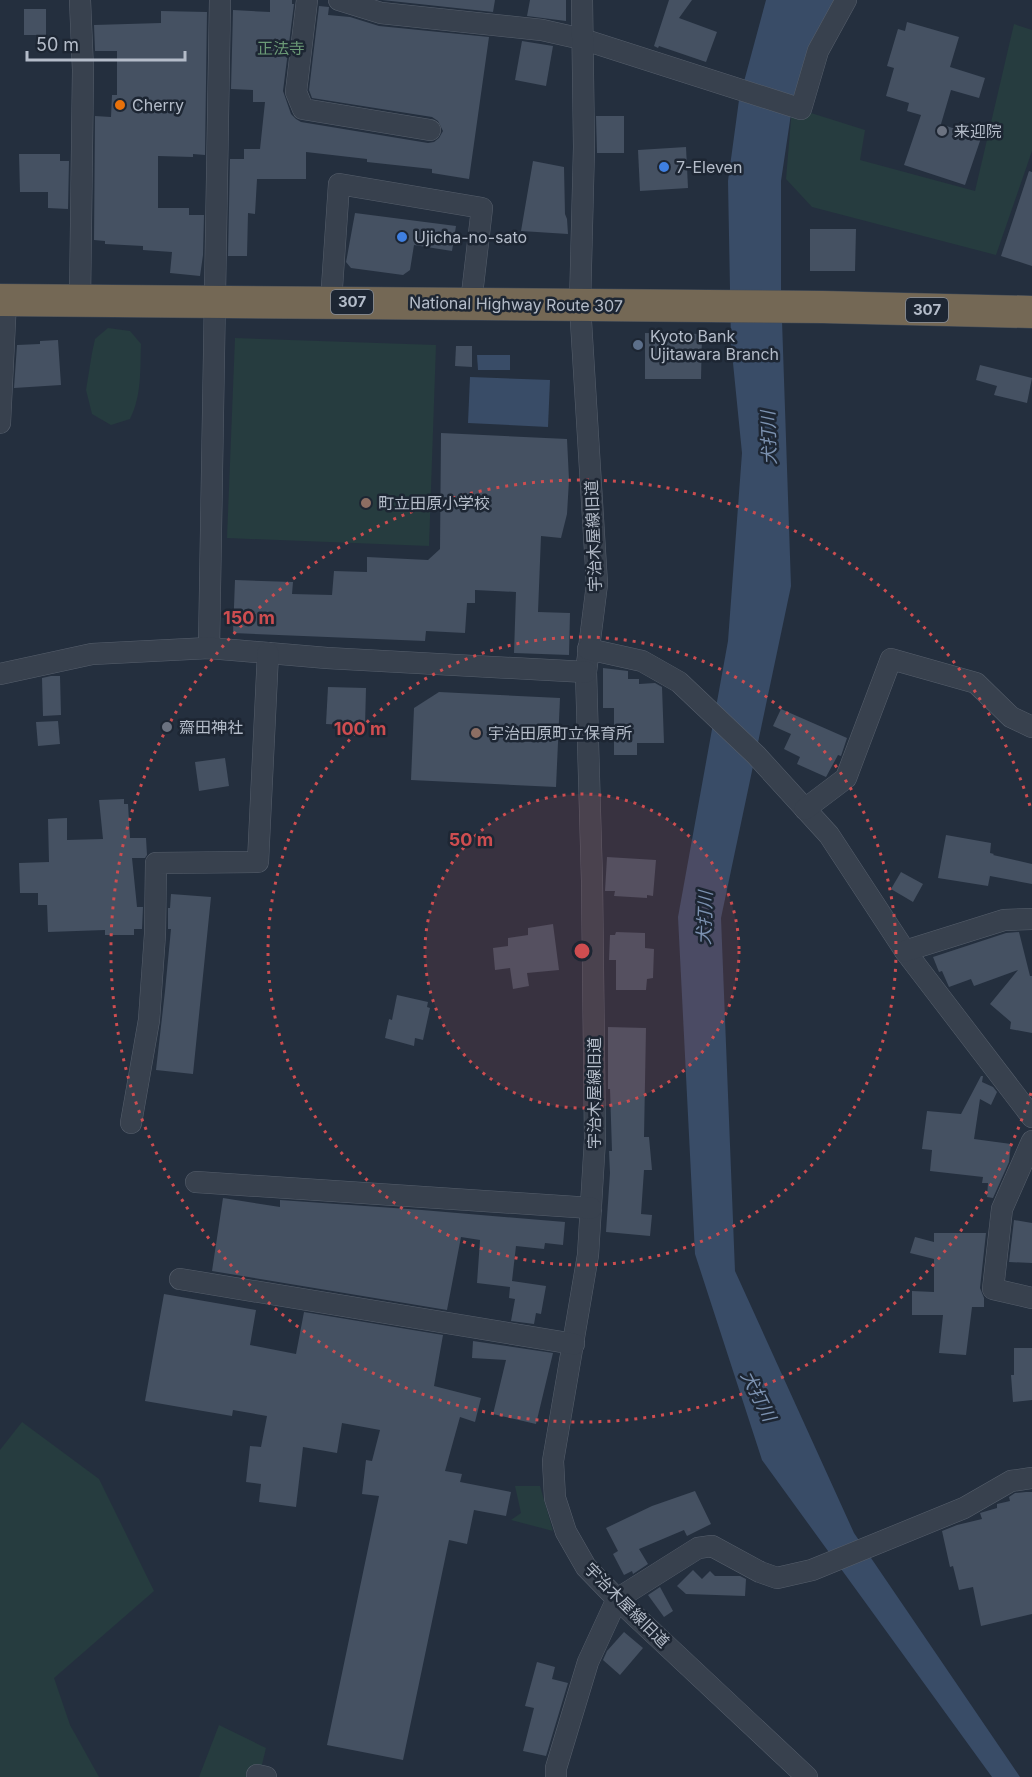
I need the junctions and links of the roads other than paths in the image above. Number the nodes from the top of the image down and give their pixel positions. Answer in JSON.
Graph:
{"nodes":[{"id":1,"x":80,"y":0,"type":"edge"},
{"id":2,"x":220,"y":0,"type":"edge"},
{"id":3,"x":307,"y":0,"type":"edge"},
{"id":4,"x":339,"y":0,"type":"edge"},
{"id":5,"x":582,"y":0,"type":"edge"},
{"id":6,"x":846,"y":0,"type":"edge"},
{"id":7,"x":582,"y":39,"type":"junction"},
{"id":8,"x":430,"y":130,"type":"dead end"},
{"id":9,"x":3,"y":300,"type":"edge"},
{"id":10,"x":80,"y":301,"type":"junction"},
{"id":11,"x":215,"y":301,"type":"junction"},
{"id":12,"x":331,"y":302,"type":"junction"},
{"id":13,"x":471,"y":303,"type":"junction"},
{"id":14,"x":580,"y":305,"type":"junction"},
{"id":15,"x":1032,"y":312,"type":"edge"},
{"id":16,"x":0,"y":423,"type":"edge"},
{"id":17,"x":209,"y":648,"type":"junction"},
{"id":18,"x":588,"y":649,"type":"junction"},
{"id":19,"x":268,"y":653,"type":"junction"},
{"id":20,"x":586,"y":672,"type":"junction"},
{"id":21,"x":0,"y":674,"type":"edge"},
{"id":22,"x":1032,"y":728,"type":"edge"},
{"id":23,"x":805,"y":809,"type":"junction"},
{"id":24,"x":1032,"y":918,"type":"edge"},
{"id":25,"x":905,"y":951,"type":"junction"},
{"id":26,"x":1032,"y":1117,"type":"edge"},
{"id":27,"x":131,"y":1124,"type":"dead end"},
{"id":28,"x":1032,"y":1141,"type":"edge"},
{"id":29,"x":196,"y":1182,"type":"dead end"},
{"id":30,"x":591,"y":1208,"type":"junction"},
{"id":31,"x":180,"y":1279,"type":"dead end"},
{"id":32,"x":1032,"y":1298,"type":"edge"},
{"id":33,"x":574,"y":1344,"type":"junction"},
{"id":34,"x":1032,"y":1478,"type":"edge"},
{"id":35,"x":617,"y":1599,"type":"junction"},
{"id":36,"x":556,"y":1777,"type":"edge"},
{"id":37,"x":807,"y":1777,"type":"edge"}],
"edges":[{"from":1,"to":10,"type":"street"},
{"from":2,"to":11,"type":"street"},
{"from":3,"to":8,"type":"street"},
{"from":4,"to":7,"type":"street"},
{"from":5,"to":7,"type":"street","name":"宇治木屋線旧道"},
{"from":6,"to":7,"type":"street"},
{"from":7,"to":14,"type":"street","name":"宇治木屋線旧道"},
{"from":9,"to":10,"type":"highway","name":"National Highway Route 307","number":"307"},
{"from":9,"to":16,"type":"street"},
{"from":10,"to":11,"type":"highway","name":"National Highway Route 307","number":"307"},
{"from":11,"to":12,"type":"highway","name":"National Highway Route 307","number":"307"},
{"from":11,"to":17,"type":"street"},
{"from":12,"to":13,"type":"highway","name":"National Highway Route 307","number":"307"},
{"from":12,"to":13,"type":"street"},
{"from":13,"to":14,"type":"highway","name":"National Highway Route 307","number":"307"},
{"from":14,"to":15,"type":"highway","name":"National Highway Route 307","number":"307"},
{"from":14,"to":18,"type":"street","name":"宇治木屋線旧道"},
{"from":17,"to":19,"type":"street"},
{"from":17,"to":21,"type":"street"},
{"from":18,"to":20,"type":"street","name":"宇治木屋線旧道"},
{"from":18,"to":23,"type":"street"},
{"from":19,"to":20,"type":"street"},
{"from":19,"to":27,"type":"street"},
{"from":20,"to":30,"type":"street","name":"宇治木屋線旧道"},
{"from":22,"to":23,"type":"street"},
{"from":23,"to":25,"type":"street"},
{"from":24,"to":25,"type":"street"},
{"from":25,"to":26,"type":"street"},
{"from":28,"to":32,"type":"street"},
{"from":29,"to":30,"type":"street"},
{"from":30,"to":33,"type":"street","name":"宇治木屋線旧道"},
{"from":31,"to":33,"type":"street"},
{"from":33,"to":35,"type":"street","name":"宇治木屋線旧道"},
{"from":34,"to":35,"type":"street"},
{"from":35,"to":36,"type":"street"},
{"from":35,"to":37,"type":"street","name":"宇治木屋線旧道"}]}
